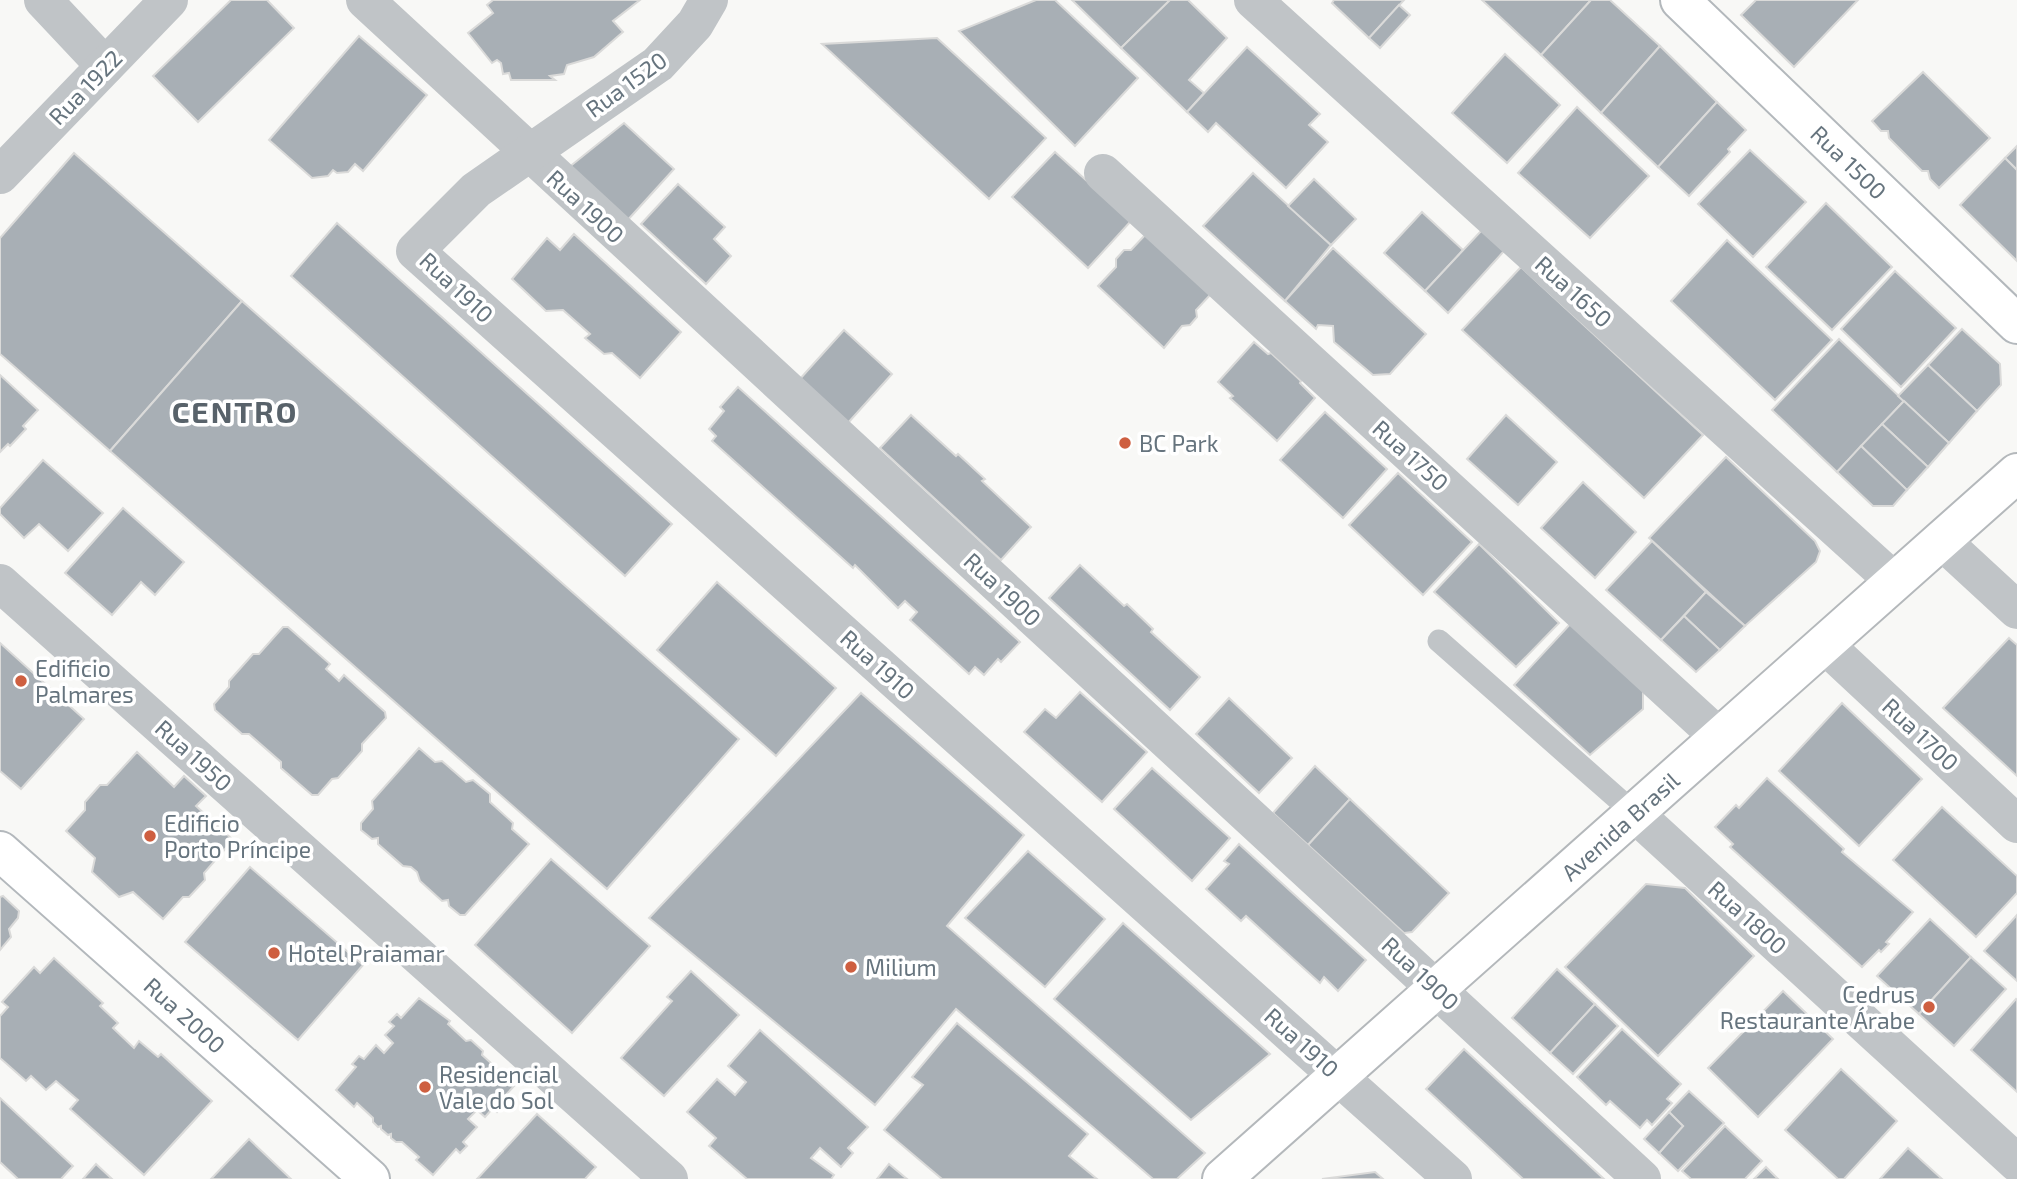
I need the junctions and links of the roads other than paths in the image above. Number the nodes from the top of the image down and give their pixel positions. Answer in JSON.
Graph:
{"nodes":[{"id":1,"x":43,"y":0,"type":"edge"},
{"id":2,"x":169,"y":0,"type":"edge"},
{"id":3,"x":365,"y":0,"type":"edge"},
{"id":4,"x":709,"y":0,"type":"edge"},
{"id":5,"x":1253,"y":0,"type":"edge"},
{"id":6,"x":1680,"y":0,"type":"edge"},
{"id":7,"x":105,"y":66,"type":"junction"},
{"id":8,"x":528,"y":153,"type":"junction"},
{"id":9,"x":1103,"y":173,"type":"dead end"},
{"id":10,"x":0,"y":175,"type":"edge"},
{"id":11,"x":2017,"y":324,"type":"edge"},
{"id":12,"x":2017,"y":472,"type":"edge"},
{"id":13,"x":1941,"y":540,"type":"junction"},
{"id":14,"x":1894,"y":581,"type":"junction"},
{"id":15,"x":0,"y":583,"type":"edge"},
{"id":16,"x":2017,"y":610,"type":"edge"},
{"id":17,"x":1439,"y":641,"type":"dead end"},
{"id":18,"x":1824,"y":644,"type":"junction"},
{"id":19,"x":1719,"y":737,"type":"junction"},
{"id":20,"x":1634,"y":813,"type":"junction"},
{"id":21,"x":2017,"y":824,"type":"edge"},
{"id":22,"x":0,"y":851,"type":"edge"},
{"id":23,"x":1437,"y":988,"type":"junction"},
{"id":24,"x":1339,"y":1075,"type":"junction"},
{"id":25,"x":2017,"y":1163,"type":"edge"},
{"id":26,"x":370,"y":1179,"type":"edge"},
{"id":27,"x":669,"y":1179,"type":"edge"},
{"id":28,"x":1222,"y":1179,"type":"edge"},
{"id":29,"x":1453,"y":1179,"type":"edge"},
{"id":30,"x":1642,"y":1179,"type":"edge"}],
"edges":[{"from":1,"to":7,"type":"street"},
{"from":2,"to":7,"type":"street","name":"Rua 1922"},
{"from":3,"to":8,"type":"street","name":"Rua 1900"},
{"from":4,"to":8,"type":"street","name":"Rua 1520"},
{"from":5,"to":14,"type":"street","name":"Rua 1650"},
{"from":6,"to":11,"type":"main road","name":"Rua 1500"},
{"from":7,"to":10,"type":"street","name":"Rua 1922"},
{"from":8,"to":23,"type":"street","name":"Rua 1900"},
{"from":8,"to":24,"type":"street","name":"Rua 1910"},
{"from":9,"to":19,"type":"street","name":"Rua 1750"},
{"from":12,"to":13,"type":"main road","name":"Avenida Brasil"},
{"from":13,"to":14,"type":"main road","name":"Avenida Brasil"},
{"from":13,"to":16,"type":"street"},
{"from":14,"to":18,"type":"main road","name":"Avenida Brasil"},
{"from":15,"to":27,"type":"street","name":"Rua 1950"},
{"from":17,"to":20,"type":"lane"},
{"from":18,"to":19,"type":"main road","name":"Avenida Brasil"},
{"from":18,"to":21,"type":"street","name":"Rua 1700"},
{"from":19,"to":20,"type":"main road","name":"Avenida Brasil"},
{"from":20,"to":23,"type":"main road","name":"Avenida Brasil"},
{"from":20,"to":25,"type":"street","name":"Rua 1800"},
{"from":22,"to":26,"type":"main road","name":"Rua 2000"},
{"from":23,"to":24,"type":"main road","name":"Avenida Brasil"},
{"from":23,"to":30,"type":"street","name":"Rua 1900"},
{"from":24,"to":28,"type":"main road","name":"Avenida Brasil"},
{"from":24,"to":29,"type":"street","name":"Rua 1910"}]}
